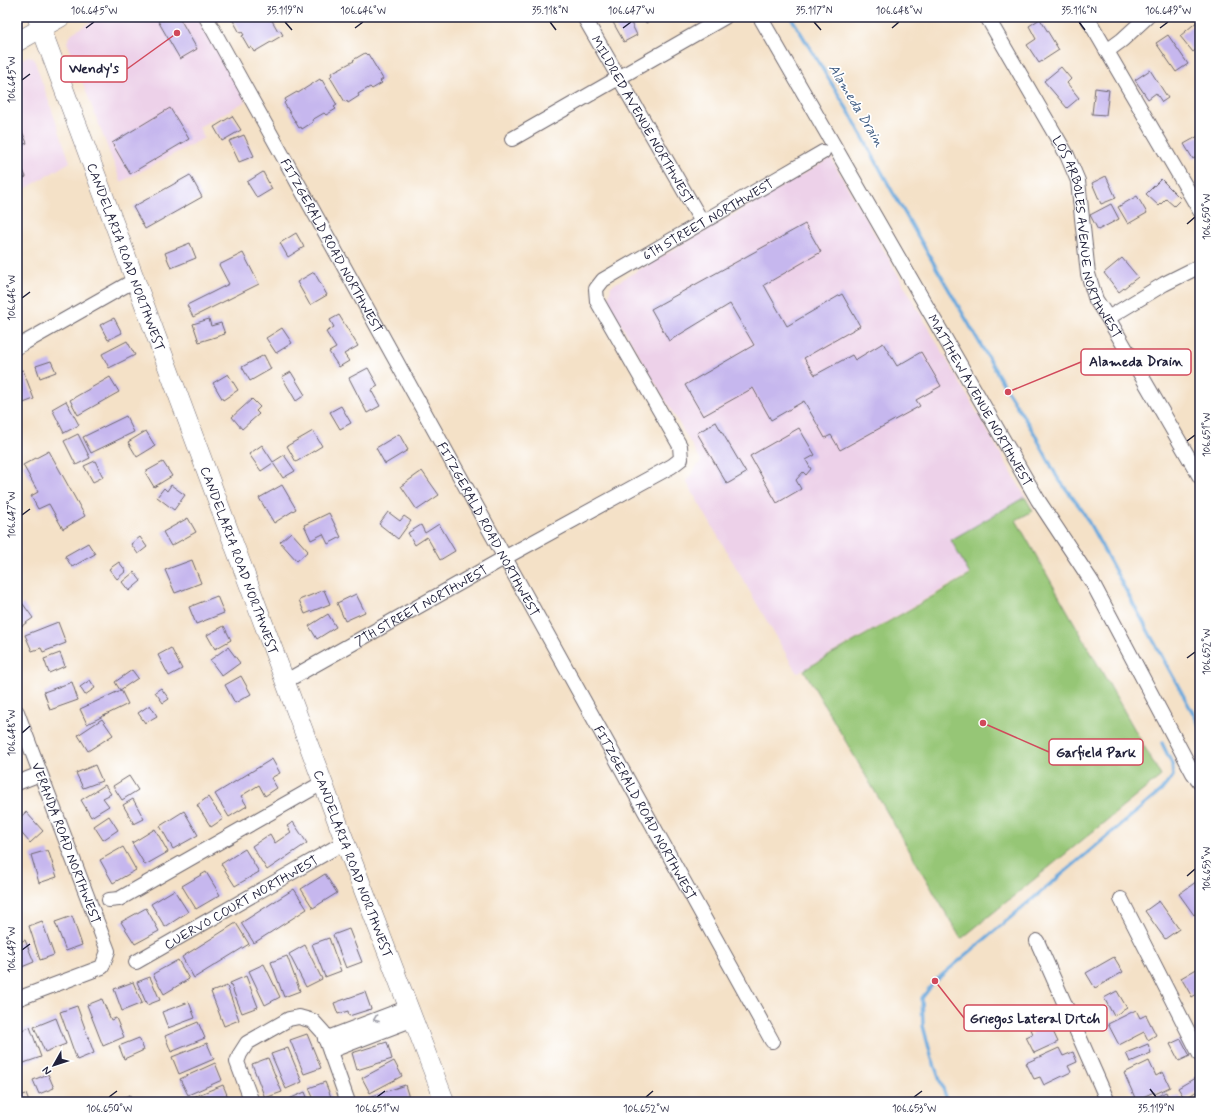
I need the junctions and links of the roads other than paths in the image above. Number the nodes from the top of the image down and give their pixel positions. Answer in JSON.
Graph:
{"nodes":[{"id":1,"x":61,"y":17,"type":"edge"},
{"id":2,"x":206,"y":17,"type":"edge"},
{"id":3,"x":584,"y":17,"type":"edge"},
{"id":4,"x":725,"y":17,"type":"edge"},
{"id":5,"x":760,"y":17,"type":"edge"},
{"id":6,"x":986,"y":17,"type":"edge"},
{"id":7,"x":1087,"y":17,"type":"edge"},
{"id":8,"x":1147,"y":17,"type":"edge"},
{"id":9,"x":40,"y":23,"type":"edge"},
{"id":10,"x":17,"y":42,"type":"edge"},
{"id":11,"x":1107,"y":51,"type":"junction"},
{"id":12,"x":619,"y":77,"type":"junction"},
{"id":13,"x":512,"y":139,"type":"dead end"},
{"id":14,"x":823,"y":152,"type":"dead end"},
{"id":15,"x":1200,"y":211,"type":"edge"},
{"id":16,"x":702,"y":222,"type":"junction"},
{"id":17,"x":1200,"y":266,"type":"edge"},
{"id":18,"x":135,"y":280,"type":"junction"},
{"id":19,"x":1108,"y":318,"type":"junction"},
{"id":20,"x":17,"y":347,"type":"edge"},
{"id":21,"x":681,"y":459,"type":"joint"},
{"id":22,"x":1200,"y":477,"type":"edge"},
{"id":23,"x":506,"y":557,"type":"junction"},
{"id":24,"x":286,"y":681,"type":"junction"},
{"id":25,"x":17,"y":712,"type":"edge"},
{"id":26,"x":40,"y":774,"type":"junction"},
{"id":27,"x":324,"y":782,"type":"junction"},
{"id":28,"x":1200,"y":782,"type":"edge"},
{"id":29,"x":17,"y":783,"type":"edge"},
{"id":30,"x":345,"y":842,"type":"junction"},
{"id":31,"x":1121,"y":899,"type":"dead end"},
{"id":32,"x":109,"y":900,"type":"dead end"},
{"id":33,"x":1037,"y":942,"type":"dead end"},
{"id":34,"x":136,"y":962,"type":"dead end"},
{"id":35,"x":17,"y":998,"type":"edge"},
{"id":36,"x":412,"y":1013,"type":"junction"},
{"id":37,"x":772,"y":1041,"type":"dead end"},
{"id":38,"x":328,"y":1045,"type":"junction"},
{"id":39,"x":1200,"y":1055,"type":"edge"},
{"id":40,"x":252,"y":1102,"type":"edge"},
{"id":41,"x":348,"y":1102,"type":"edge"},
{"id":42,"x":446,"y":1102,"type":"edge"},
{"id":43,"x":1108,"y":1102,"type":"edge"}],
"edges":[{"from":1,"to":9,"type":"main road"},
{"from":2,"to":23,"type":"street","name":"FITZGERALD ROAD NORTHWEST"},
{"from":3,"to":12,"type":"street","name":"MILDRED AVENUE NORTHWEST"},
{"from":4,"to":12,"type":"street"},
{"from":5,"to":28,"type":"street","name":"MATTHEW AVENUE NORTHWEST"},
{"from":6,"to":19,"type":"street","name":"LOS ARBOLES AVENUE NORTHWEST"},
{"from":7,"to":11,"type":"street"},
{"from":8,"to":11,"type":"street"},
{"from":9,"to":10,"type":"main road"},
{"from":9,"to":18,"type":"main road","name":"CANDELARIA ROAD NORTHWEST"},
{"from":11,"to":15,"type":"street"},
{"from":12,"to":13,"type":"street"},
{"from":12,"to":16,"type":"street","name":"MILDRED AVENUE NORTHWEST"},
{"from":14,"to":16,"type":"street","name":"6TH STREET NORTHWEST"},
{"from":16,"to":21,"type":"street","name":"6TH STREET NORTHWEST"},
{"from":17,"to":19,"type":"street"},
{"from":18,"to":20,"type":"street"},
{"from":18,"to":24,"type":"main road","name":"CANDELARIA ROAD NORTHWEST"},
{"from":19,"to":22,"type":"street","name":"LOS ARBOLES AVENUE NORTHWEST"},
{"from":21,"to":23,"type":"street","name":"7TH STREET NORTHWEST"},
{"from":23,"to":24,"type":"street","name":"7TH STREET NORTHWEST"},
{"from":23,"to":37,"type":"street","name":"FITZGERALD ROAD NORTHWEST"},
{"from":24,"to":27,"type":"main road","name":"CANDELARIA ROAD NORTHWEST"},
{"from":25,"to":26,"type":"street","name":"VERANDA ROAD NORTHWEST"},
{"from":26,"to":29,"type":"street"},
{"from":26,"to":35,"type":"street","name":"VERANDA ROAD NORTHWEST"},
{"from":27,"to":30,"type":"main road","name":"CANDELARIA ROAD NORTHWEST"},
{"from":27,"to":32,"type":"street"},
{"from":30,"to":34,"type":"street","name":"CUERVO COURT NORTHWEST"},
{"from":30,"to":36,"type":"main road","name":"CANDELARIA ROAD NORTHWEST"},
{"from":31,"to":39,"type":"street"},
{"from":33,"to":43,"type":"street"},
{"from":36,"to":38,"type":"street"},
{"from":36,"to":42,"type":"main road","name":"CANDELARIA ROAD NORTHWEST"},
{"from":38,"to":40,"type":"street"},
{"from":38,"to":41,"type":"street"}]}
